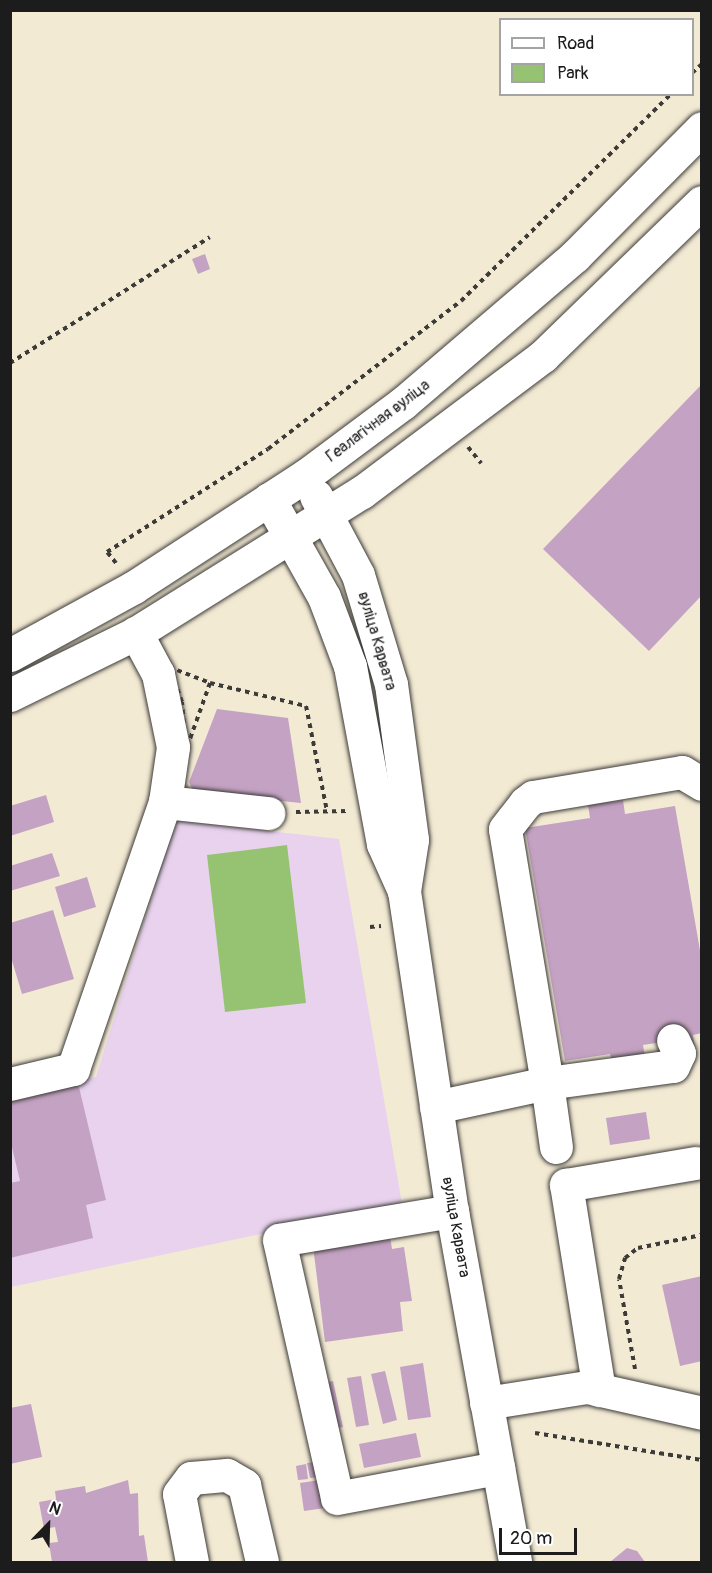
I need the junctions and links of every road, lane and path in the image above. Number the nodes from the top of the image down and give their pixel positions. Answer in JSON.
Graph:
{"nodes":[{"id":1,"x":669,"y":96,"type":"edge"},
{"id":2,"x":702,"y":128,"type":"edge"},
{"id":3,"x":702,"y":202,"type":"edge"},
{"id":4,"x":210,"y":237,"type":"dead end"},
{"id":5,"x":10,"y":363,"type":"edge"},
{"id":6,"x":305,"y":476,"type":"junction"},
{"id":7,"x":269,"y":499,"type":"junction"},
{"id":8,"x":327,"y":516,"type":"junction"},
{"id":9,"x":291,"y":539,"type":"junction"},
{"id":10,"x":107,"y":552,"type":"dead end"},
{"id":11,"x":136,"y":633,"type":"junction"},
{"id":12,"x":10,"y":655,"type":"edge"},
{"id":13,"x":210,"y":683,"type":"dead end"},
{"id":14,"x":10,"y":695,"type":"edge"},
{"id":15,"x":702,"y":784,"type":"edge"},
{"id":16,"x":165,"y":802,"type":"junction"},
{"id":17,"x":327,"y":811,"type":"junction"},
{"id":18,"x":352,"y":811,"type":"dead end"},
{"id":19,"x":267,"y":813,"type":"joint"},
{"id":20,"x":404,"y":891,"type":"junction"},
{"id":21,"x":674,"y":1040,"type":"dead end"},
{"id":22,"x":547,"y":1083,"type":"junction"},
{"id":23,"x":10,"y":1084,"type":"edge"},
{"id":24,"x":436,"y":1107,"type":"junction"},
{"id":25,"x":556,"y":1147,"type":"dead end"},
{"id":26,"x":695,"y":1163,"type":"dead end"},
{"id":27,"x":452,"y":1211,"type":"junction"},
{"id":28,"x":702,"y":1235,"type":"edge"},
{"id":29,"x":637,"y":1381,"type":"dead end"},
{"id":30,"x":599,"y":1390,"type":"junction"},
{"id":31,"x":486,"y":1403,"type":"junction"},
{"id":32,"x":702,"y":1413,"type":"edge"},
{"id":33,"x":535,"y":1433,"type":"dead end"},
{"id":34,"x":702,"y":1461,"type":"edge"},
{"id":35,"x":498,"y":1468,"type":"junction"},
{"id":36,"x":192,"y":1563,"type":"edge"},
{"id":37,"x":262,"y":1563,"type":"edge"},
{"id":38,"x":515,"y":1563,"type":"edge"}],
"edges":[{"from":1,"to":10,"type":"path"},
{"from":2,"to":6,"type":"street","name":"Геалагічная вуліца"},
{"from":3,"to":8,"type":"street"},
{"from":4,"to":5,"type":"path"},
{"from":6,"to":7,"type":"street","name":"Геалагічная вуліца"},
{"from":6,"to":8,"type":"street","name":"вуліца Карвата"},
{"from":7,"to":9,"type":"street","name":"вуліца Карвата"},
{"from":7,"to":12,"type":"street","name":"Геалагічная вуліца"},
{"from":8,"to":9,"type":"street"},
{"from":8,"to":20,"type":"street","name":"вуліца Карвата"},
{"from":9,"to":11,"type":"street"},
{"from":9,"to":20,"type":"street","name":"вуліца Карвата"},
{"from":11,"to":14,"type":"street"},
{"from":11,"to":16,"type":"street"},
{"from":13,"to":17,"type":"path"},
{"from":15,"to":22,"type":"street"},
{"from":16,"to":19,"type":"street"},
{"from":16,"to":23,"type":"street"},
{"from":17,"to":18,"type":"path"},
{"from":17,"to":19,"type":"path"},
{"from":20,"to":24,"type":"street","name":"вуліца Карвата"},
{"from":21,"to":22,"type":"street"},
{"from":22,"to":24,"type":"street"},
{"from":22,"to":25,"type":"street"},
{"from":24,"to":27,"type":"street","name":"вуліца Карвата"},
{"from":26,"to":30,"type":"street"},
{"from":27,"to":31,"type":"street","name":"вуліца Карвата"},
{"from":27,"to":35,"type":"street"},
{"from":28,"to":29,"type":"path"},
{"from":30,"to":31,"type":"street"},
{"from":30,"to":32,"type":"street"},
{"from":31,"to":35,"type":"street","name":"вуліца Карвата"},
{"from":33,"to":34,"type":"path"},
{"from":35,"to":38,"type":"street","name":"вуліца Карвата"},
{"from":36,"to":37,"type":"street"}]}
